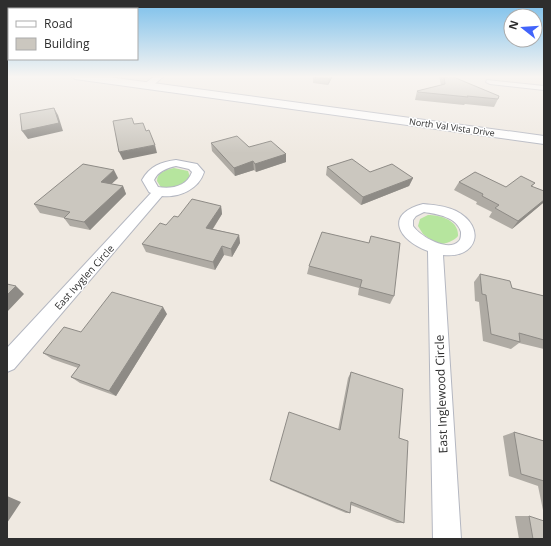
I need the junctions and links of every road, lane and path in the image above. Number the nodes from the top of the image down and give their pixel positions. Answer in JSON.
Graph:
{"nodes":[{"id":1,"x":261,"y":101,"type":"edge"},
{"id":2,"x":544,"y":140,"type":"edge"},
{"id":3,"x":160,"y":191,"type":"dead end"},
{"id":4,"x":435,"y":248,"type":"dead end"},
{"id":5,"x":7,"y":362,"type":"edge"},
{"id":6,"x":447,"y":539,"type":"edge"}],
"edges":[{"from":1,"to":2,"type":"main road","name":"North Val Vista Drive"},
{"from":3,"to":5,"type":"street","name":"East Ivyglen Circle"},
{"from":4,"to":6,"type":"street","name":"East Inglewood Circle"}]}
